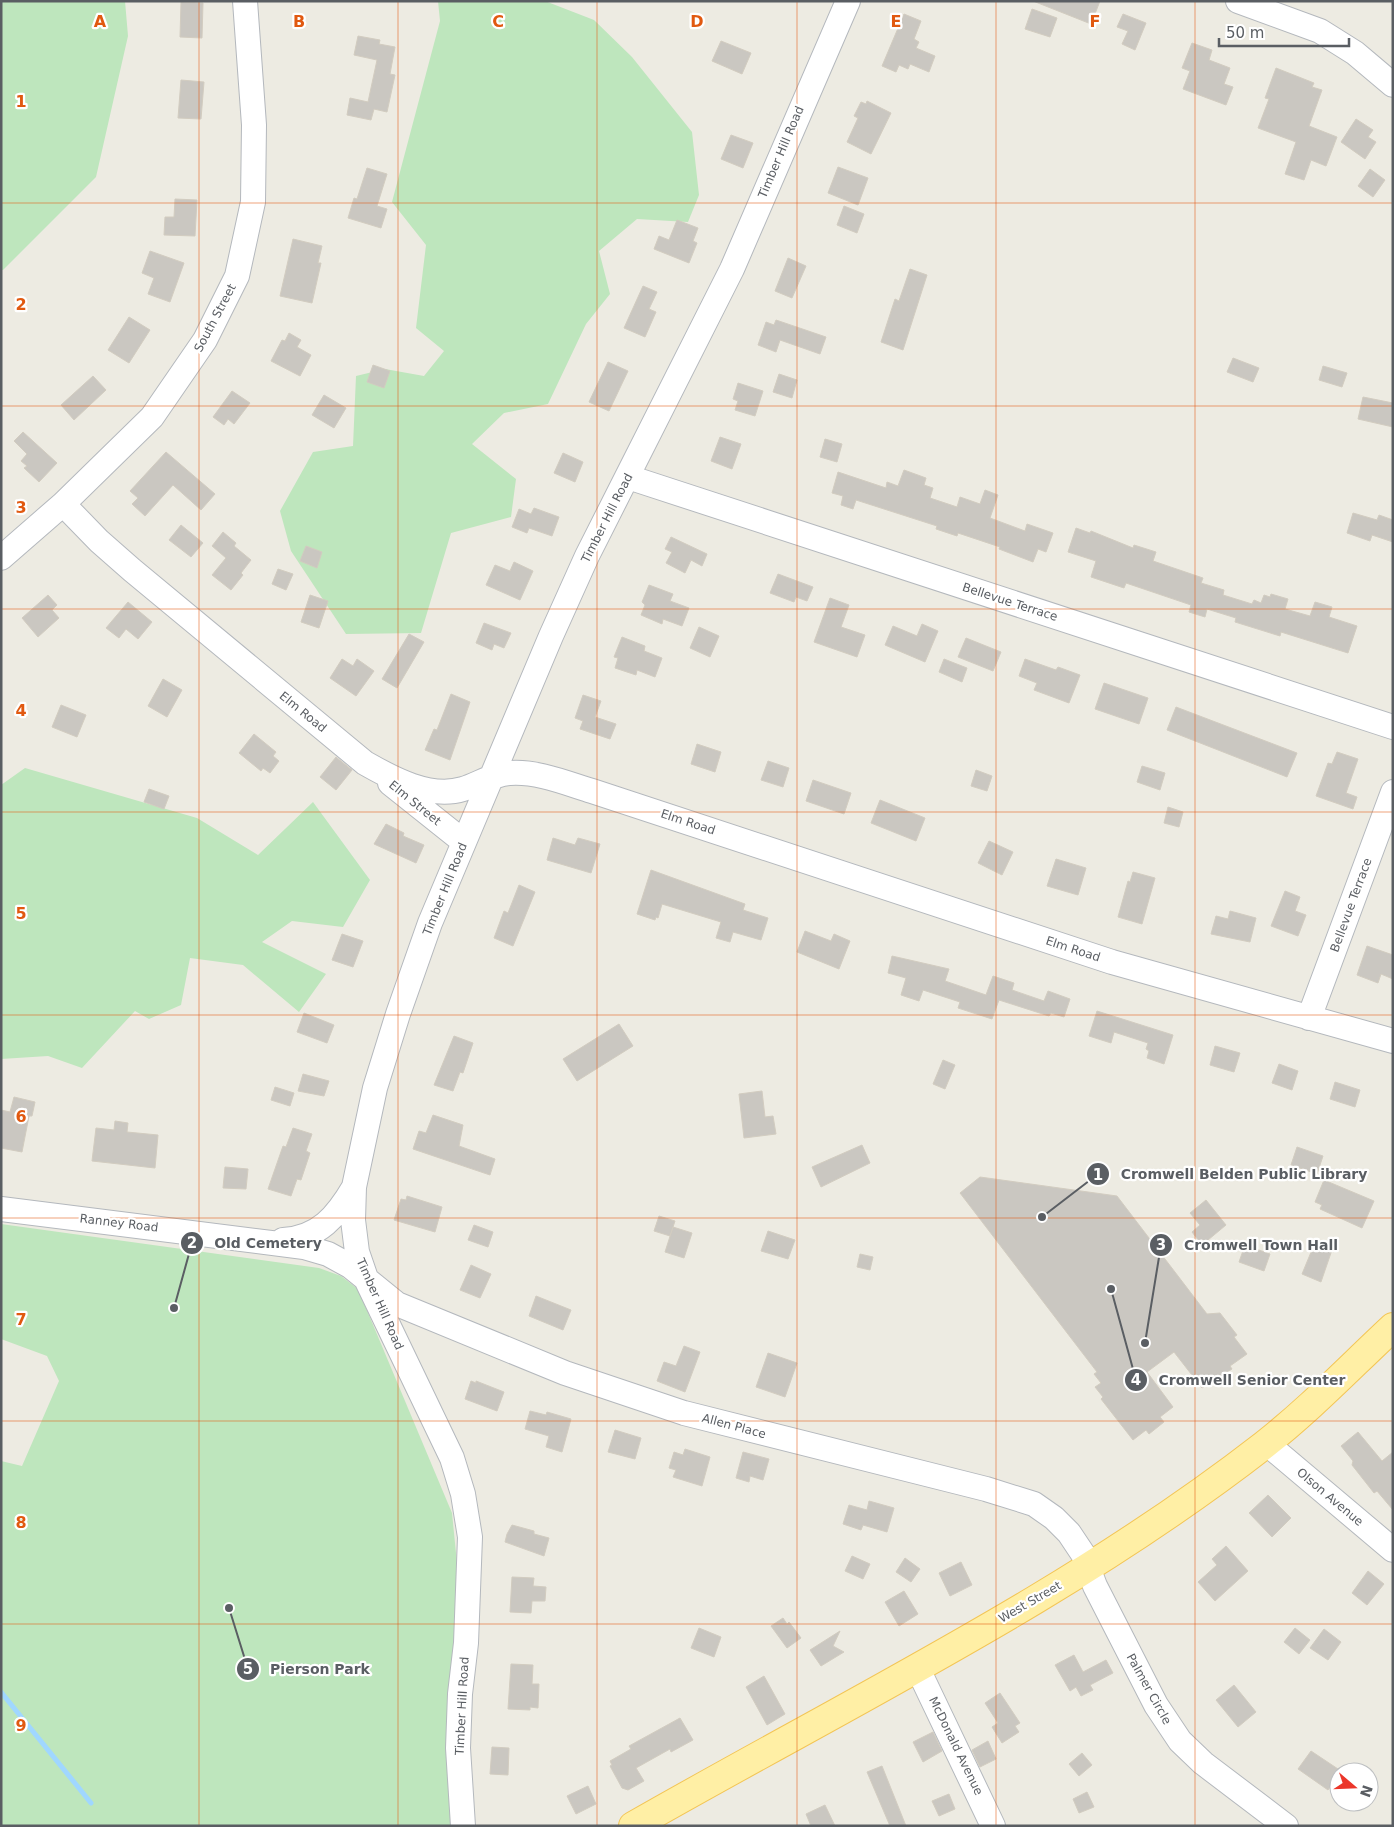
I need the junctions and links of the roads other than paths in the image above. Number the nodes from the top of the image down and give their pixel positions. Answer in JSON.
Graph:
{"nodes":[{"id":1,"x":245,"y":1,"type":"edge"},
{"id":2,"x":848,"y":1,"type":"edge"},
{"id":3,"x":1238,"y":1,"type":"edge"},
{"id":4,"x":1393,"y":85,"type":"edge"},
{"id":5,"x":628,"y":477,"type":"junction"},
{"id":6,"x":63,"y":504,"type":"junction"},
{"id":7,"x":3,"y":553,"type":"edge"},
{"id":8,"x":1393,"y":727,"type":"edge"},
{"id":9,"x":366,"y":763,"type":"junction"},
{"id":10,"x":491,"y":777,"type":"junction"},
{"id":11,"x":1393,"y":792,"type":"edge"},
{"id":12,"x":464,"y":842,"type":"junction"},
{"id":13,"x":1309,"y":1018,"type":"junction"},
{"id":14,"x":1393,"y":1041,"type":"edge"},
{"id":15,"x":354,"y":1187,"type":"junction"},
{"id":16,"x":1,"y":1209,"type":"edge"},
{"id":17,"x":267,"y":1240,"type":"junction"},
{"id":18,"x":367,"y":1281,"type":"junction"},
{"id":19,"x":1393,"y":1327,"type":"edge"},
{"id":20,"x":1266,"y":1443,"type":"junction"},
{"id":21,"x":1393,"y":1550,"type":"edge"},
{"id":22,"x":1088,"y":1568,"type":"junction"},
{"id":23,"x":917,"y":1667,"type":"junction"},
{"id":24,"x":648,"y":1822,"type":"edge"},
{"id":25,"x":463,"y":1826,"type":"edge"},
{"id":26,"x":993,"y":1826,"type":"edge"},
{"id":27,"x":1286,"y":1826,"type":"edge"}],
"edges":[{"from":1,"to":6,"type":"street","name":"South Street"},
{"from":2,"to":5,"type":"street","name":"Timber Hill Road"},
{"from":3,"to":4,"type":"street"},
{"from":5,"to":8,"type":"street","name":"Bellevue Terrace"},
{"from":5,"to":10,"type":"street","name":"Timber Hill Road"},
{"from":6,"to":7,"type":"street","name":"South Street"},
{"from":6,"to":9,"type":"street","name":"Elm Road"},
{"from":9,"to":10,"type":"street","name":"Elm Road"},
{"from":9,"to":12,"type":"street","name":"Elm Street"},
{"from":10,"to":12,"type":"street","name":"Timber Hill Road"},
{"from":10,"to":13,"type":"street","name":"Elm Road"},
{"from":11,"to":13,"type":"street","name":"Bellevue Terrace"},
{"from":12,"to":15,"type":"street","name":"Timber Hill Road"},
{"from":13,"to":14,"type":"street","name":"Elm Road"},
{"from":15,"to":17,"type":"street","name":"Ranney Road"},
{"from":15,"to":18,"type":"street","name":"Timber Hill Road"},
{"from":16,"to":17,"type":"street","name":"Ranney Road"},
{"from":17,"to":18,"type":"street","name":"Ranney Road"},
{"from":18,"to":22,"type":"street","name":"Allen Place"},
{"from":18,"to":25,"type":"street","name":"Timber Hill Road"},
{"from":19,"to":20,"type":"main road","name":"West Street"},
{"from":20,"to":21,"type":"street","name":"Olson Avenue"},
{"from":20,"to":22,"type":"main road","name":"West Street"},
{"from":22,"to":23,"type":"main road","name":"West Street"},
{"from":22,"to":27,"type":"street","name":"Palmer Circle"},
{"from":23,"to":24,"type":"main road","name":"West Street"},
{"from":23,"to":26,"type":"street","name":"McDonald Avenue"}]}
